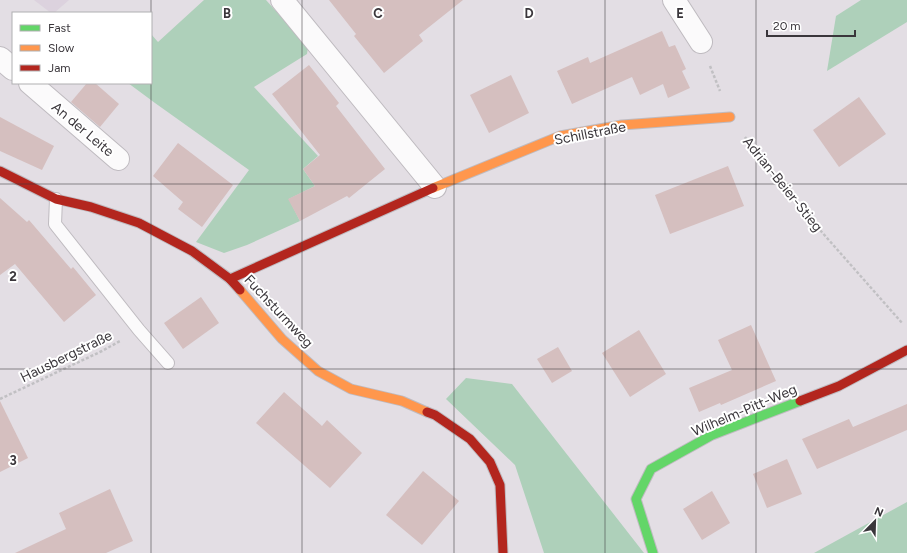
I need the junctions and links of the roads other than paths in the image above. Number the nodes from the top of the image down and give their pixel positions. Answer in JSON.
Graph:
{"nodes":[{"id":1,"x":282,"y":0,"type":"edge"},
{"id":2,"x":674,"y":0,"type":"edge"},
{"id":3,"x":701,"y":42,"type":"road end"},
{"id":4,"x":0,"y":58,"type":"edge"},
{"id":5,"x":12,"y":68,"type":"edge"},
{"id":6,"x":31,"y":84,"type":"edge"},
{"id":7,"x":730,"y":117,"type":"road end"},
{"id":8,"x":118,"y":158,"type":"dead end"},
{"id":9,"x":0,"y":171,"type":"edge"},
{"id":10,"x":435,"y":186,"type":"junction"},
{"id":11,"x":56,"y":199,"type":"junction"},
{"id":12,"x":230,"y":279,"type":"junction"},
{"id":13,"x":907,"y":350,"type":"edge"},
{"id":14,"x":168,"y":363,"type":"dead end"},
{"id":15,"x":503,"y":553,"type":"edge"},
{"id":16,"x":653,"y":553,"type":"edge"}],
"edges":[{"from":1,"to":10,"type":"street"},
{"from":2,"to":3,"type":"street"},
{"from":4,"to":5,"type":"street"},
{"from":6,"to":8,"type":"street","name":"An der Leite"},
{"from":7,"to":10,"type":"street","name":"Schillstraße"},
{"from":9,"to":11,"type":"street","name":"Fuchsturmweg"},
{"from":10,"to":12,"type":"street","name":"Schillstraße"},
{"from":11,"to":12,"type":"street","name":"Fuchsturmweg"},
{"from":11,"to":14,"type":"lane"},
{"from":12,"to":15,"type":"street","name":"Fuchsturmweg"},
{"from":13,"to":16,"type":"street","name":"Wilhelm-Pitt-Weg"}]}
